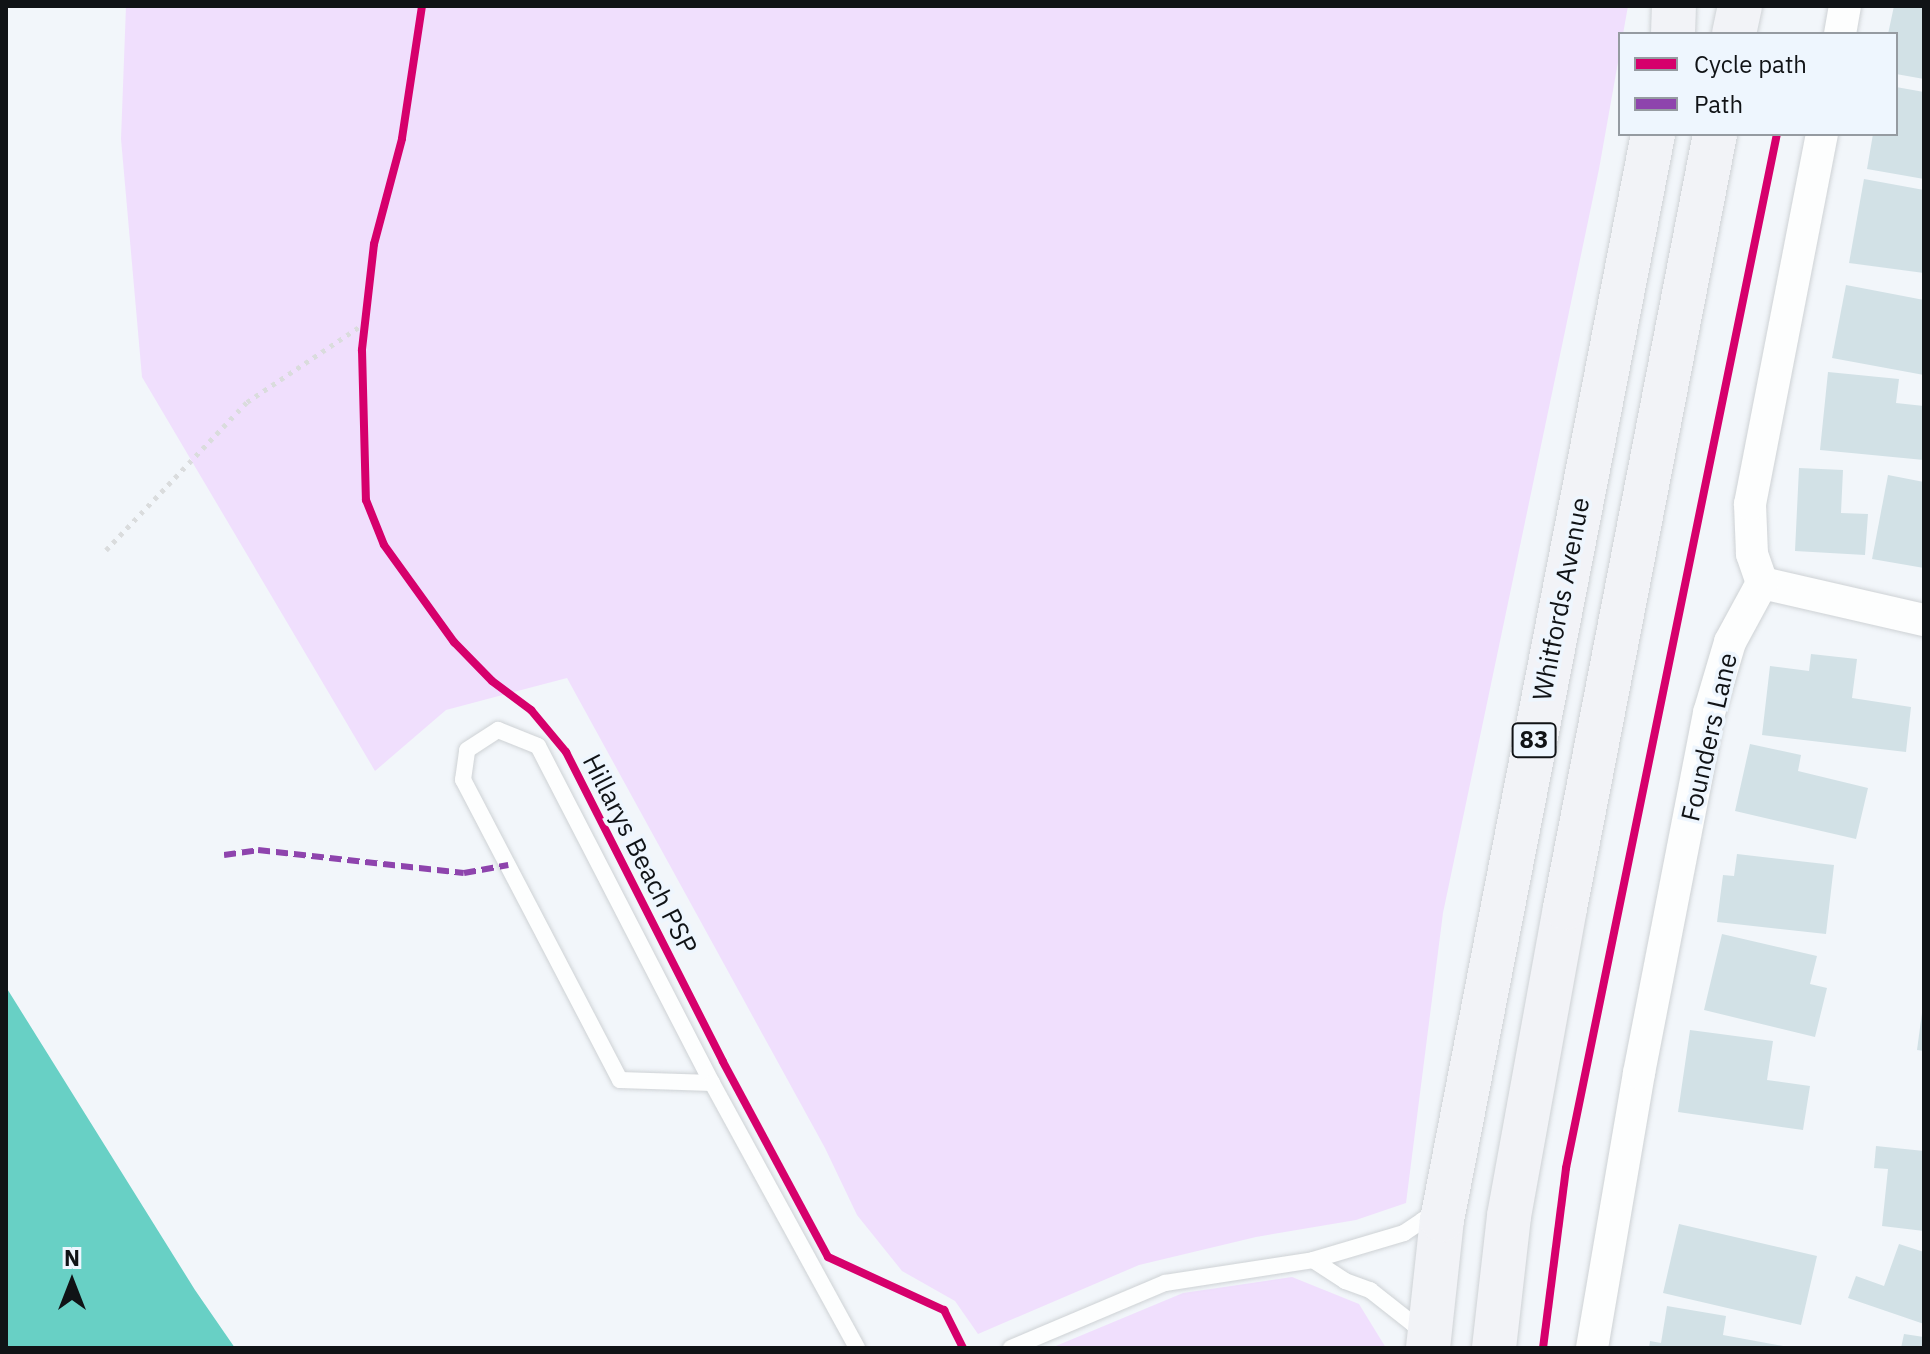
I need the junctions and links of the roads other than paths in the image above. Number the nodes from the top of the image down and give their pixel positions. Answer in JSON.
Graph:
{"nodes":[{"id":1,"x":1674,"y":6,"type":"edge"},
{"id":2,"x":1740,"y":6,"type":"edge"},
{"id":3,"x":1845,"y":6,"type":"edge"},
{"id":4,"x":1673,"y":32,"type":"edge"},
{"id":5,"x":1734,"y":32,"type":"edge"},
{"id":6,"x":1840,"y":32,"type":"edge"},
{"id":7,"x":1653,"y":136,"type":"edge"},
{"id":8,"x":1715,"y":136,"type":"edge"},
{"id":9,"x":1822,"y":136,"type":"edge"},
{"id":10,"x":1762,"y":583,"type":"junction"},
{"id":11,"x":1924,"y":620,"type":"edge"},
{"id":12,"x":712,"y":1083,"type":"junction"},
{"id":13,"x":1442,"y":1220,"type":"junction"},
{"id":14,"x":1313,"y":1260,"type":"junction"},
{"id":15,"x":1429,"y":1337,"type":"edge"},
{"id":16,"x":857,"y":1348,"type":"edge"},
{"id":17,"x":1011,"y":1348,"type":"edge"},
{"id":18,"x":1494,"y":1348,"type":"edge"},
{"id":19,"x":1592,"y":1348,"type":"edge"}],
"edges":[{"from":1,"to":4,"type":"main road"},
{"from":2,"to":5,"type":"main road"},
{"from":3,"to":6,"type":"street"},
{"from":7,"to":13,"type":"main road","name":"Whitfords Avenue","number":"83"},
{"from":8,"to":18,"type":"main road","number":"83"},
{"from":9,"to":10,"type":"street"},
{"from":10,"to":11,"type":"street"},
{"from":10,"to":19,"type":"street","name":"Founders Lane"},
{"from":12,"to":12,"type":"lane"},
{"from":12,"to":16,"type":"lane"},
{"from":13,"to":14,"type":"lane"},
{"from":13,"to":15,"type":"main road","name":"Whitfords Avenue","number":"83"},
{"from":14,"to":15,"type":"lane"},
{"from":14,"to":17,"type":"lane"}]}
